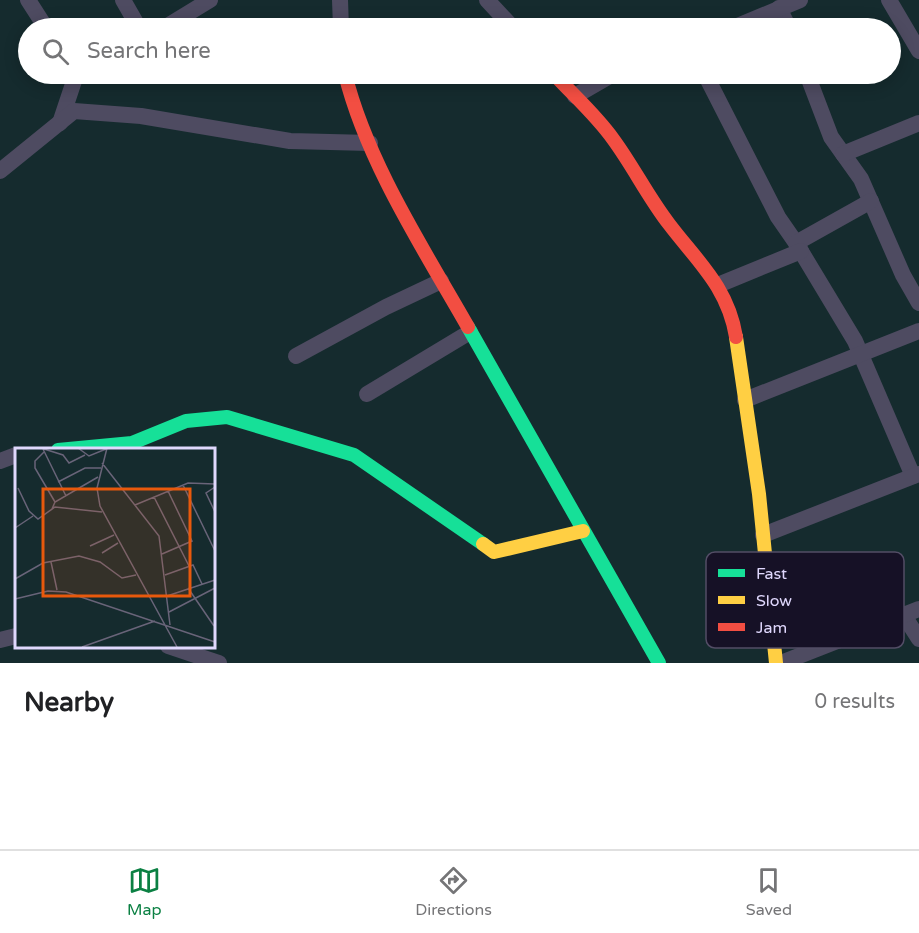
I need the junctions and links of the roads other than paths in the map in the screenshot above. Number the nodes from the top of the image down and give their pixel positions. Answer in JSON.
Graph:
{"nodes":[{"id":1,"x":28,"y":0,"type":"edge"},
{"id":2,"x":123,"y":0,"type":"edge"},
{"id":3,"x":210,"y":0,"type":"edge"},
{"id":4,"x":340,"y":0,"type":"edge"},
{"id":5,"x":487,"y":0,"type":"edge"},
{"id":6,"x":800,"y":0,"type":"edge"},
{"id":7,"x":889,"y":0,"type":"edge"},
{"id":8,"x":779,"y":8,"type":"junction"},
{"id":9,"x":40,"y":18,"type":"edge"},
{"id":10,"x":133,"y":18,"type":"edge"},
{"id":11,"x":180,"y":18,"type":"edge"},
{"id":12,"x":340,"y":18,"type":"edge"},
{"id":13,"x":504,"y":18,"type":"edge"},
{"id":14,"x":756,"y":18,"type":"edge"},
{"id":15,"x":784,"y":18,"type":"edge"},
{"id":16,"x":900,"y":18,"type":"edge"},
{"id":17,"x":901,"y":20,"type":"edge"},
{"id":18,"x":919,"y":51,"type":"edge"},
{"id":19,"x":73,"y":84,"type":"edge"},
{"id":20,"x":348,"y":84,"type":"edge"},
{"id":21,"x":564,"y":84,"type":"edge"},
{"id":22,"x":596,"y":84,"type":"edge"},
{"id":23,"x":710,"y":84,"type":"edge"},
{"id":24,"x":811,"y":84,"type":"edge"},
{"id":25,"x":575,"y":96,"type":"junction"},
{"id":26,"x":919,"y":123,"type":"edge"},
{"id":27,"x":59,"y":124,"type":"junction"},
{"id":28,"x":370,"y":143,"type":"junction"},
{"id":29,"x":843,"y":154,"type":"junction"},
{"id":30,"x":0,"y":171,"type":"edge"},
{"id":31,"x":871,"y":201,"type":"junction"},
{"id":32,"x":799,"y":247,"type":"junction"},
{"id":33,"x":441,"y":282,"type":"junction"},
{"id":34,"x":718,"y":285,"type":"junction"},
{"id":35,"x":919,"y":303,"type":"edge"},
{"id":36,"x":919,"y":331,"type":"edge"},
{"id":37,"x":470,"y":332,"type":"junction"},
{"id":38,"x":861,"y":353,"type":"junction"},
{"id":39,"x":296,"y":356,"type":"dead end"},
{"id":40,"x":367,"y":394,"type":"dead end"},
{"id":41,"x":745,"y":400,"type":"junction"},
{"id":42,"x":79,"y":448,"type":"edge"},
{"id":43,"x":15,"y":455,"type":"edge"},
{"id":44,"x":0,"y":461,"type":"edge"},
{"id":45,"x":916,"y":475,"type":"edge"},
{"id":46,"x":583,"y":531,"type":"junction"},
{"id":47,"x":763,"y":535,"type":"junction"},
{"id":48,"x":765,"y":552,"type":"edge"},
{"id":49,"x":911,"y":612,"type":"edge"},
{"id":50,"x":15,"y":636,"type":"edge"},
{"id":51,"x":919,"y":639,"type":"edge"},
{"id":52,"x":0,"y":640,"type":"edge"},
{"id":53,"x":174,"y":648,"type":"edge"},
{"id":54,"x":774,"y":648,"type":"edge"},
{"id":55,"x":819,"y":648,"type":"edge"},
{"id":56,"x":219,"y":663,"type":"edge"},
{"id":57,"x":659,"y":663,"type":"edge"},
{"id":58,"x":776,"y":663,"type":"edge"},
{"id":59,"x":781,"y":663,"type":"edge"}],
"edges":[{"from":1,"to":9,"type":"street"},
{"from":2,"to":10,"type":"street"},
{"from":3,"to":11,"type":"street"},
{"from":4,"to":12,"type":"street"},
{"from":5,"to":13,"type":"street"},
{"from":6,"to":8,"type":"street"},
{"from":7,"to":16,"type":"street"},
{"from":8,"to":14,"type":"street"},
{"from":8,"to":15,"type":"street"},
{"from":17,"to":18,"type":"street"},
{"from":19,"to":27,"type":"street"},
{"from":20,"to":28,"type":"street"},
{"from":21,"to":25,"type":"street"},
{"from":22,"to":25,"type":"street"},
{"from":23,"to":32,"type":"street"},
{"from":24,"to":29,"type":"street"},
{"from":25,"to":34,"type":"street"},
{"from":26,"to":29,"type":"street"},
{"from":27,"to":28,"type":"street"},
{"from":27,"to":30,"type":"street"},
{"from":28,"to":33,"type":"street"},
{"from":29,"to":31,"type":"street"},
{"from":31,"to":32,"type":"street"},
{"from":31,"to":35,"type":"street"},
{"from":32,"to":34,"type":"street"},
{"from":32,"to":38,"type":"street"},
{"from":33,"to":37,"type":"street"},
{"from":33,"to":39,"type":"street"},
{"from":34,"to":41,"type":"street"},
{"from":36,"to":38,"type":"street"},
{"from":37,"to":40,"type":"street"},
{"from":37,"to":46,"type":"street"},
{"from":38,"to":41,"type":"street"},
{"from":38,"to":45,"type":"street"},
{"from":41,"to":47,"type":"street"},
{"from":42,"to":46,"type":"street"},
{"from":43,"to":44,"type":"street"},
{"from":45,"to":47,"type":"street"},
{"from":46,"to":57,"type":"street"},
{"from":47,"to":48,"type":"street"},
{"from":49,"to":51,"type":"street"},
{"from":50,"to":52,"type":"street"},
{"from":53,"to":56,"type":"street"},
{"from":54,"to":58,"type":"street"},
{"from":55,"to":59,"type":"street"}]}
